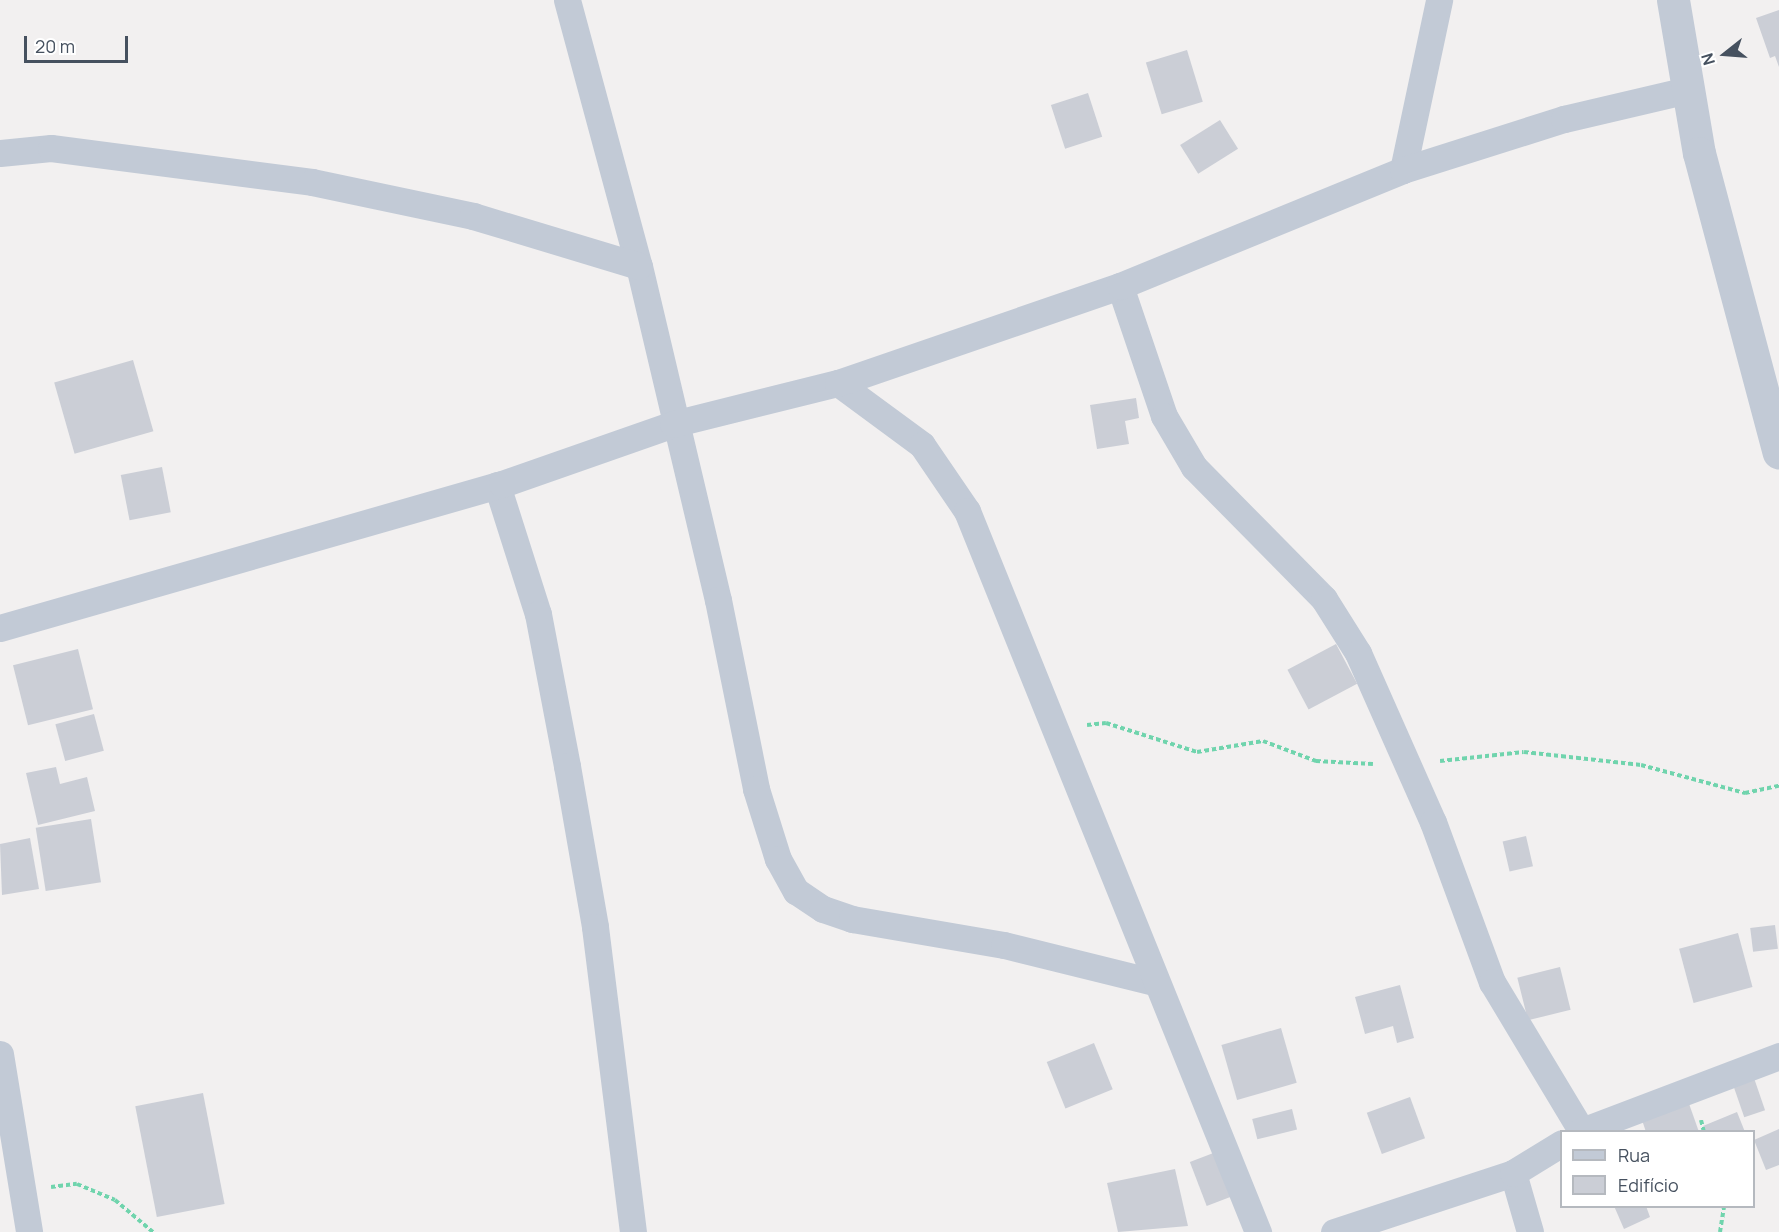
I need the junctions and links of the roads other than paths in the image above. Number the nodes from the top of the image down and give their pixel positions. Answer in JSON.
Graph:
{"nodes":[{"id":1,"x":567,"y":0,"type":"edge"},
{"id":2,"x":1439,"y":0,"type":"edge"},
{"id":3,"x":1673,"y":0,"type":"edge"},
{"id":4,"x":1688,"y":90,"type":"junction"},
{"id":5,"x":0,"y":153,"type":"edge"},
{"id":6,"x":1403,"y":170,"type":"junction"},
{"id":7,"x":639,"y":266,"type":"junction"},
{"id":8,"x":1120,"y":286,"type":"junction"},
{"id":9,"x":838,"y":384,"type":"junction"},
{"id":10,"x":673,"y":424,"type":"junction"},
{"id":11,"x":1779,"y":453,"type":"edge"},
{"id":12,"x":497,"y":485,"type":"junction"},
{"id":13,"x":0,"y":628,"type":"edge"},
{"id":14,"x":1154,"y":982,"type":"junction"},
{"id":15,"x":0,"y":1054,"type":"edge"},
{"id":16,"x":1779,"y":1056,"type":"edge"},
{"id":17,"x":1571,"y":1130,"type":"edge"},
{"id":18,"x":1587,"y":1130,"type":"edge"},
{"id":19,"x":1560,"y":1144,"type":"edge"},
{"id":20,"x":1513,"y":1173,"type":"junction"},
{"id":21,"x":29,"y":1232,"type":"edge"},
{"id":22,"x":633,"y":1232,"type":"edge"},
{"id":23,"x":1258,"y":1232,"type":"edge"},
{"id":24,"x":1334,"y":1232,"type":"edge"},
{"id":25,"x":1530,"y":1232,"type":"edge"}],
"edges":[{"from":1,"to":7,"type":"street"},
{"from":2,"to":6,"type":"street"},
{"from":3,"to":4,"type":"street"},
{"from":4,"to":6,"type":"street"},
{"from":4,"to":11,"type":"street"},
{"from":5,"to":7,"type":"street"},
{"from":6,"to":8,"type":"street"},
{"from":7,"to":10,"type":"street"},
{"from":8,"to":9,"type":"street"},
{"from":8,"to":17,"type":"street"},
{"from":9,"to":10,"type":"street"},
{"from":9,"to":14,"type":"street"},
{"from":10,"to":12,"type":"street"},
{"from":10,"to":14,"type":"street"},
{"from":12,"to":13,"type":"street"},
{"from":12,"to":22,"type":"street"},
{"from":14,"to":23,"type":"street"},
{"from":15,"to":21,"type":"street"},
{"from":16,"to":18,"type":"street"},
{"from":19,"to":20,"type":"street"},
{"from":20,"to":24,"type":"street"},
{"from":20,"to":25,"type":"street"}]}
